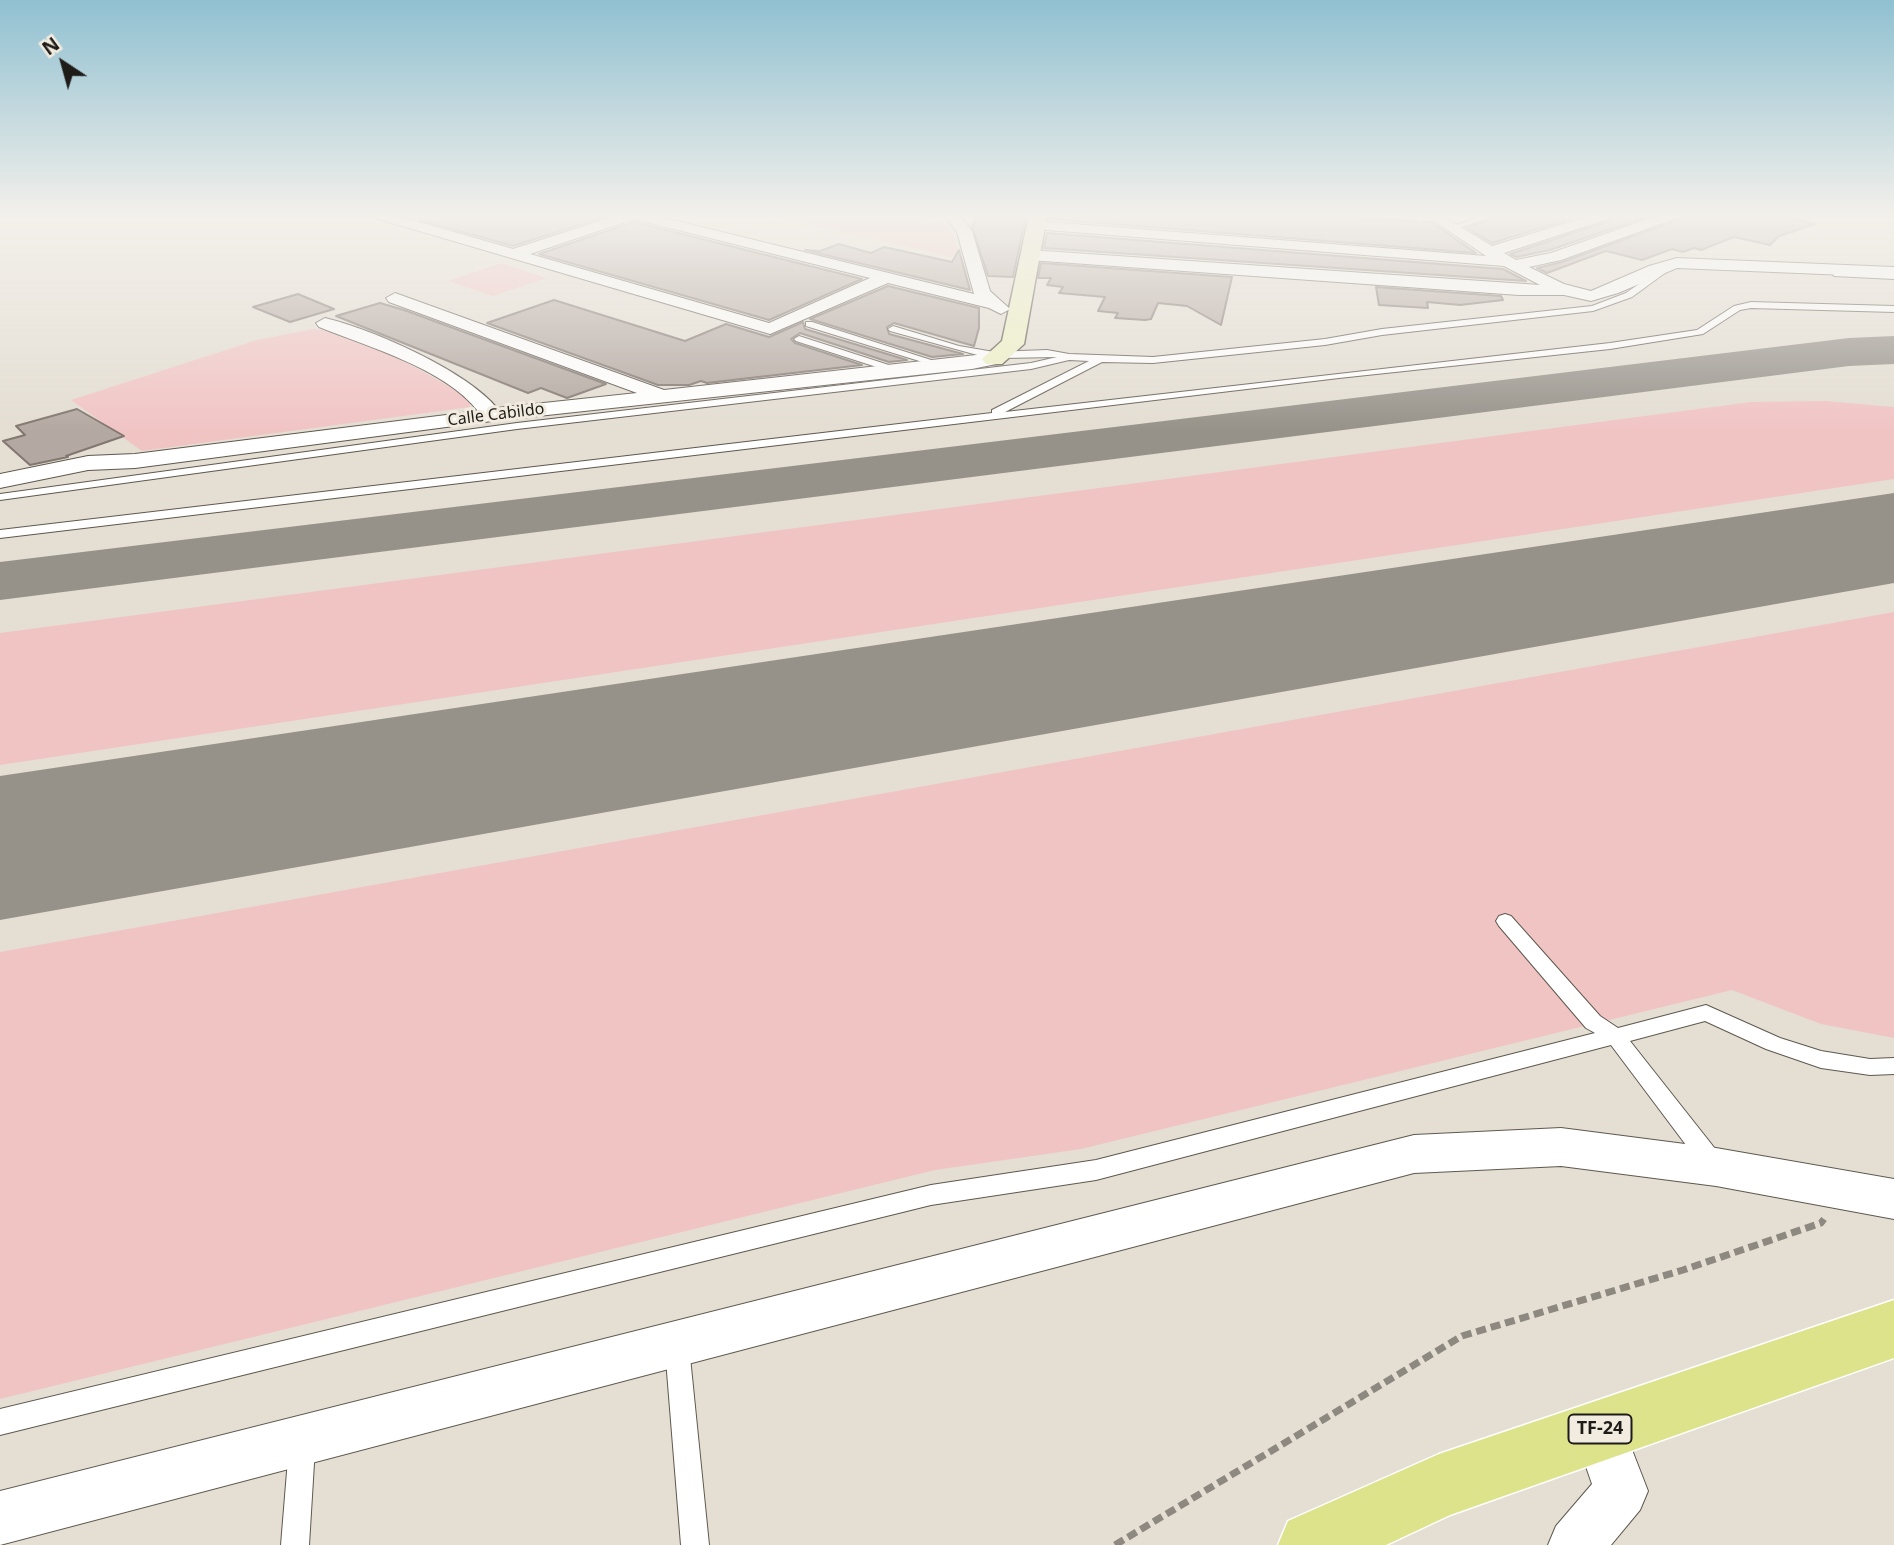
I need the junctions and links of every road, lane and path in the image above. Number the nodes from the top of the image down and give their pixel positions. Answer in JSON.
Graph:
{"nodes":[{"id":1,"x":626,"y":287,"type":"edge"},
{"id":2,"x":864,"y":287,"type":"edge"},
{"id":3,"x":929,"y":287,"type":"edge"},
{"id":4,"x":998,"y":287,"type":"edge"},
{"id":5,"x":1002,"y":287,"type":"edge"},
{"id":6,"x":1478,"y":287,"type":"edge"},
{"id":7,"x":1561,"y":287,"type":"edge"},
{"id":8,"x":1611,"y":287,"type":"edge"},
{"id":9,"x":1639,"y":287,"type":"edge"},
{"id":10,"x":1000,"y":290,"type":"junction"},
{"id":11,"x":1573,"y":293,"type":"junction"},
{"id":12,"x":395,"y":298,"type":"dead end"},
{"id":13,"x":1894,"y":309,"type":"edge"},
{"id":14,"x":325,"y":323,"type":"dead end"},
{"id":15,"x":809,"y":324,"type":"dead end"},
{"id":16,"x":893,"y":329,"type":"dead end"},
{"id":17,"x":799,"y":339,"type":"dead end"},
{"id":18,"x":996,"y":357,"type":"junction"},
{"id":19,"x":1069,"y":358,"type":"junction"},
{"id":20,"x":1100,"y":359,"type":"junction"},
{"id":21,"x":945,"y":366,"type":"junction"},
{"id":22,"x":895,"y":370,"type":"junction"},
{"id":23,"x":662,"y":396,"type":"junction"},
{"id":24,"x":492,"y":415,"type":"junction"},
{"id":25,"x":985,"y":418,"type":"junction"},
{"id":26,"x":0,"y":481,"type":"edge"},
{"id":27,"x":0,"y":497,"type":"edge"},
{"id":28,"x":0,"y":534,"type":"edge"},
{"id":29,"x":1505,"y":921,"type":"dead end"},
{"id":30,"x":1615,"y":1036,"type":"junction"},
{"id":31,"x":1894,"y":1066,"type":"edge"},
{"id":32,"x":1716,"y":1167,"type":"junction"},
{"id":33,"x":1845,"y":1190,"type":"junction"},
{"id":34,"x":1894,"y":1199,"type":"edge"},
{"id":35,"x":1894,"y":1329,"type":"edge"},
{"id":36,"x":677,"y":1344,"type":"junction"},
{"id":37,"x":0,"y":1422,"type":"edge"},
{"id":38,"x":1599,"y":1429,"type":"junction"},
{"id":39,"x":303,"y":1441,"type":"junction"},
{"id":40,"x":0,"y":1518,"type":"edge"},
{"id":41,"x":295,"y":1545,"type":"edge"},
{"id":42,"x":695,"y":1545,"type":"edge"},
{"id":43,"x":1115,"y":1545,"type":"edge"},
{"id":44,"x":1312,"y":1545,"type":"edge"},
{"id":45,"x":1574,"y":1545,"type":"edge"}],
"edges":[{"from":1,"to":2,"type":"street"},
{"from":3,"to":10,"type":"street"},
{"from":4,"to":10,"type":"street"},
{"from":5,"to":10,"type":"street"},
{"from":6,"to":11,"type":"street"},
{"from":7,"to":11,"type":"street"},
{"from":8,"to":11,"type":"street"},
{"from":9,"to":20,"type":"lane"},
{"from":10,"to":18,"type":"street"},
{"from":12,"to":23,"type":"street"},
{"from":13,"to":25,"type":"lane"},
{"from":14,"to":24,"type":"street"},
{"from":15,"to":21,"type":"lane"},
{"from":16,"to":18,"type":"lane"},
{"from":17,"to":22,"type":"lane"},
{"from":18,"to":19,"type":"lane"},
{"from":18,"to":21,"type":"street","name":"Calle Cabildo"},
{"from":19,"to":20,"type":"lane"},
{"from":19,"to":27,"type":"lane"},
{"from":20,"to":25,"type":"lane"},
{"from":21,"to":22,"type":"street","name":"Calle Cabildo"},
{"from":22,"to":23,"type":"street","name":"Calle Cabildo"},
{"from":23,"to":24,"type":"street","name":"Calle Cabildo"},
{"from":24,"to":26,"type":"street","name":"Calle Cabildo"},
{"from":25,"to":28,"type":"lane"},
{"from":29,"to":30,"type":"lane"},
{"from":30,"to":31,"type":"lane"},
{"from":30,"to":32,"type":"lane"},
{"from":30,"to":37,"type":"lane"},
{"from":32,"to":33,"type":"street"},
{"from":32,"to":36,"type":"street"},
{"from":33,"to":34,"type":"street"},
{"from":33,"to":43,"type":"path"},
{"from":35,"to":38,"type":"main road","number":"TF-24"},
{"from":36,"to":39,"type":"street"},
{"from":36,"to":42,"type":"lane"},
{"from":38,"to":44,"type":"main road","number":"TF-24"},
{"from":38,"to":45,"type":"street"},
{"from":39,"to":40,"type":"street"},
{"from":39,"to":41,"type":"lane"}]}
